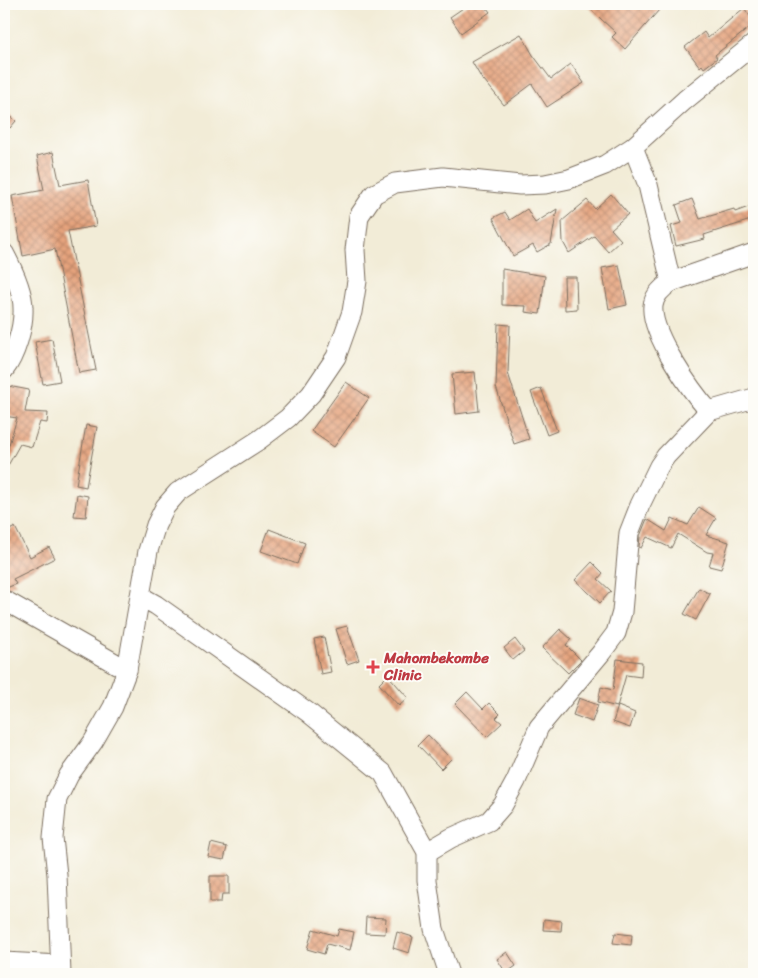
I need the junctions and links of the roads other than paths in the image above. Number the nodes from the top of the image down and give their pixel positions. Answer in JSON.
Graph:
{"nodes":[{"id":1,"x":754,"y":44,"type":"edge"},
{"id":2,"x":633,"y":147,"type":"junction"},
{"id":3,"x":4,"y":254,"type":"edge"},
{"id":4,"x":754,"y":254,"type":"edge"},
{"id":5,"x":671,"y":282,"type":"junction"},
{"id":6,"x":4,"y":370,"type":"edge"},
{"id":7,"x":754,"y":398,"type":"edge"},
{"id":8,"x":709,"y":411,"type":"junction"},
{"id":9,"x":140,"y":596,"type":"junction"},
{"id":10,"x":4,"y":600,"type":"edge"},
{"id":11,"x":127,"y":670,"type":"junction"},
{"id":12,"x":427,"y":852,"type":"junction"},
{"id":13,"x":4,"y":962,"type":"edge"},
{"id":14,"x":61,"y":970,"type":"edge"},
{"id":15,"x":449,"y":974,"type":"edge"}],
"edges":[{"from":1,"to":2,"type":"street"},
{"from":2,"to":5,"type":"street"},
{"from":2,"to":9,"type":"street"},
{"from":3,"to":6,"type":"street"},
{"from":4,"to":5,"type":"street"},
{"from":5,"to":8,"type":"street"},
{"from":7,"to":8,"type":"street"},
{"from":8,"to":12,"type":"street"},
{"from":9,"to":11,"type":"street"},
{"from":9,"to":12,"type":"street"},
{"from":10,"to":11,"type":"street"},
{"from":11,"to":14,"type":"street"},
{"from":12,"to":15,"type":"street"},
{"from":13,"to":14,"type":"street"}]}
